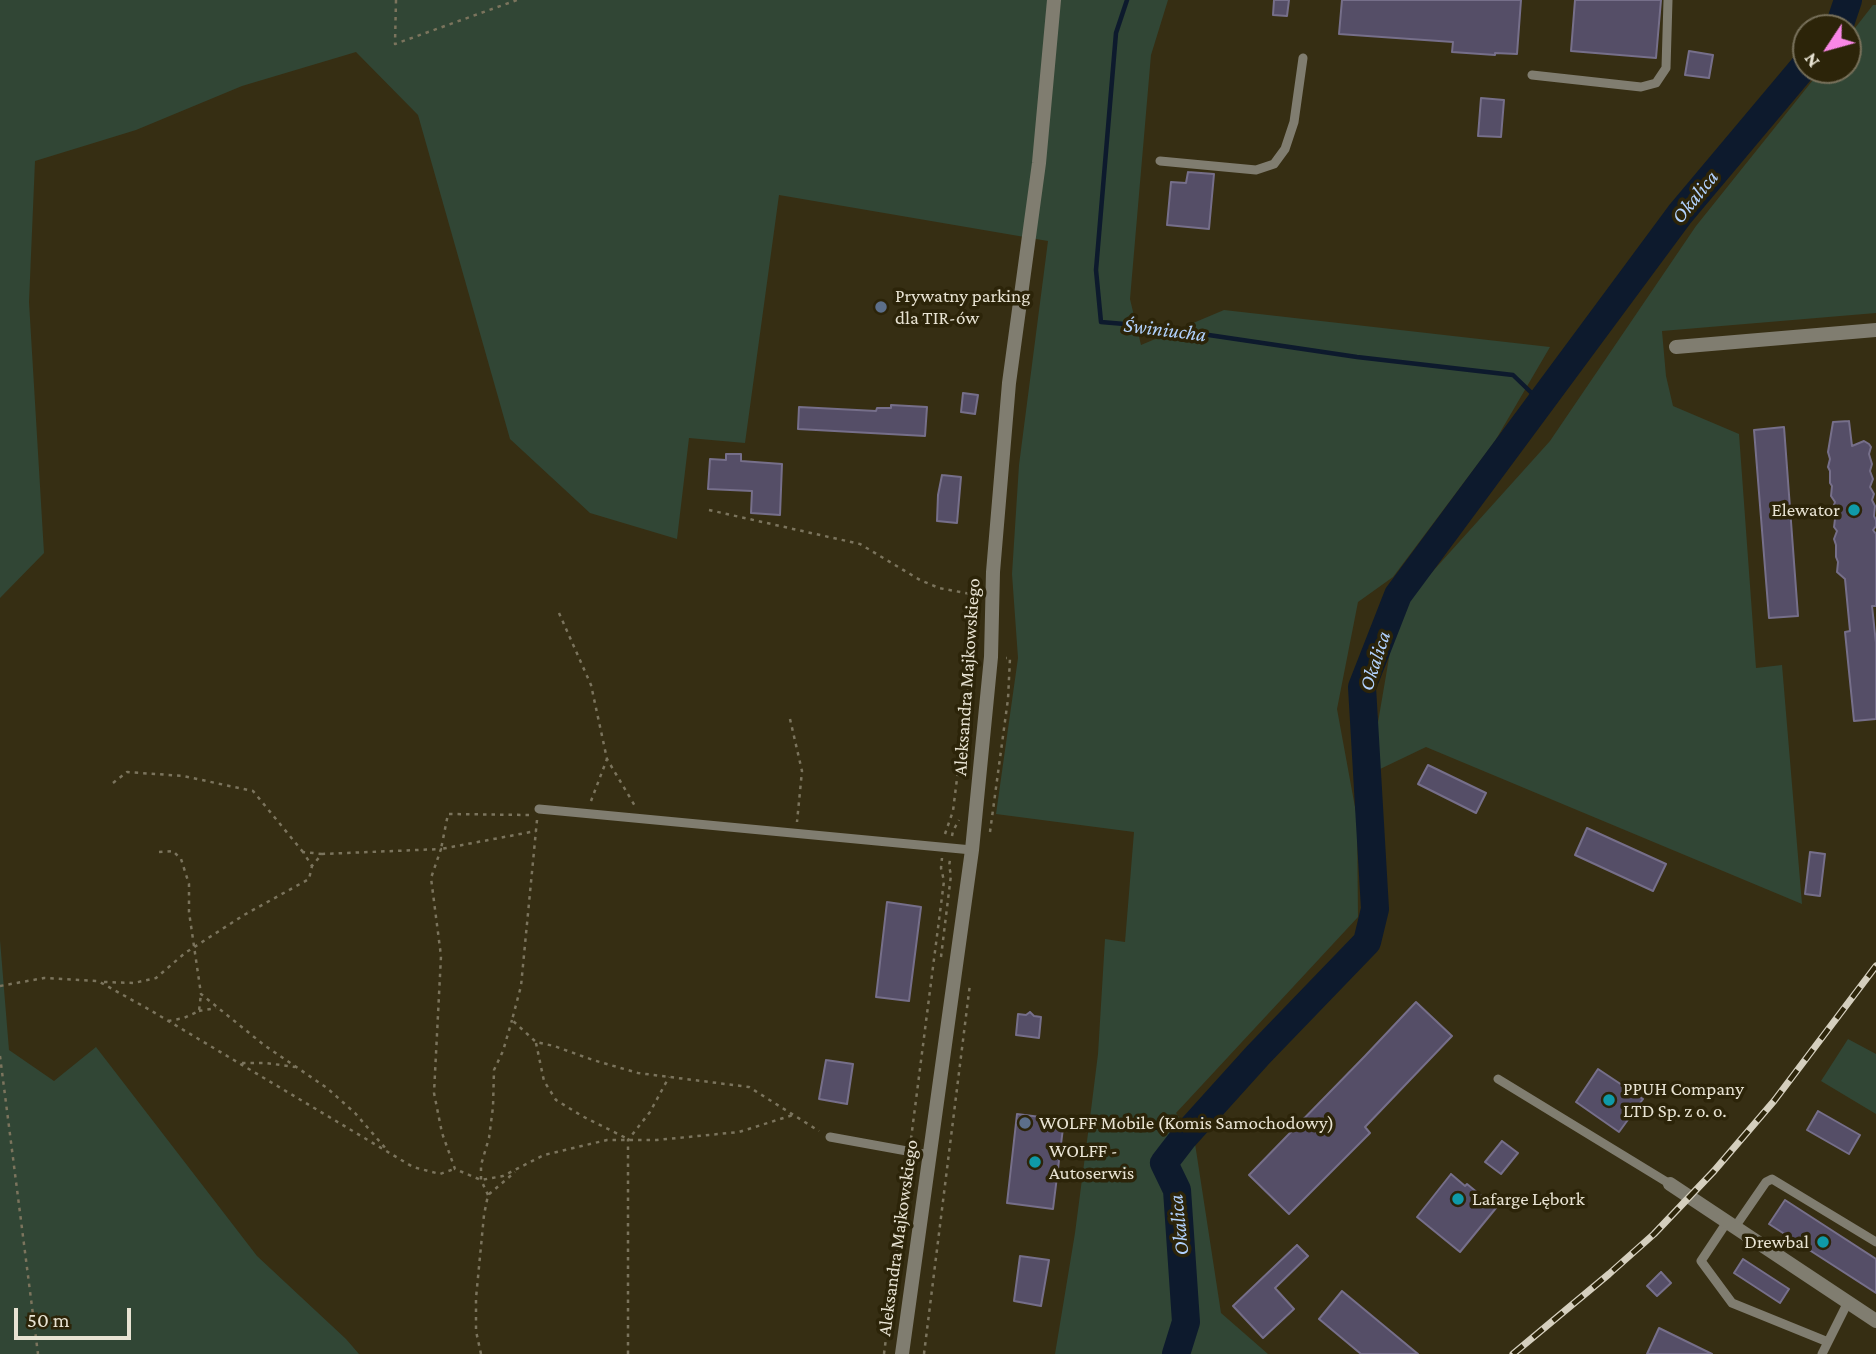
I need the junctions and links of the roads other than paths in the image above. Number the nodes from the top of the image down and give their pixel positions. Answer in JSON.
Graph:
{"nodes":[{"id":1,"x":1054,"y":0,"type":"edge"},
{"id":2,"x":1668,"y":0,"type":"edge"},
{"id":3,"x":1303,"y":58,"type":"dead end"},
{"id":4,"x":1532,"y":75,"type":"dead end"},
{"id":5,"x":1160,"y":161,"type":"dead end"},
{"id":6,"x":1876,"y":330,"type":"edge"},
{"id":7,"x":1676,"y":346,"type":"dead end"},
{"id":8,"x":538,"y":810,"type":"dead end"},
{"id":9,"x":972,"y":850,"type":"junction"},
{"id":10,"x":1499,"y":1079,"type":"dead end"},
{"id":11,"x":830,"y":1137,"type":"road end"},
{"id":12,"x":929,"y":1155,"type":"junction"},
{"id":13,"x":1670,"y":1184,"type":"joint"},
{"id":14,"x":1731,"y":1224,"type":"junction"},
{"id":15,"x":1876,"y":1242,"type":"edge"},
{"id":16,"x":1848,"y":1302,"type":"junction"},
{"id":17,"x":1876,"y":1321,"type":"edge"},
{"id":18,"x":1828,"y":1342,"type":"junction"},
{"id":19,"x":902,"y":1354,"type":"edge"},
{"id":20,"x":1822,"y":1354,"type":"edge"}],
"edges":[{"from":1,"to":9,"type":"street","name":"Aleksandra Majkowskiego"},
{"from":2,"to":4,"type":"lane"},
{"from":3,"to":5,"type":"lane"},
{"from":6,"to":7,"type":"street"},
{"from":8,"to":9,"type":"lane"},
{"from":9,"to":12,"type":"street","name":"Aleksandra Majkowskiego"},
{"from":10,"to":13,"type":"lane"},
{"from":11,"to":12,"type":"lane"},
{"from":12,"to":19,"type":"street","name":"Aleksandra Majkowskiego"},
{"from":13,"to":14,"type":"street"},
{"from":14,"to":15,"type":"lane"},
{"from":14,"to":16,"type":"street"},
{"from":14,"to":18,"type":"lane"},
{"from":16,"to":17,"type":"street"},
{"from":16,"to":18,"type":"lane"},
{"from":18,"to":20,"type":"lane"}]}
